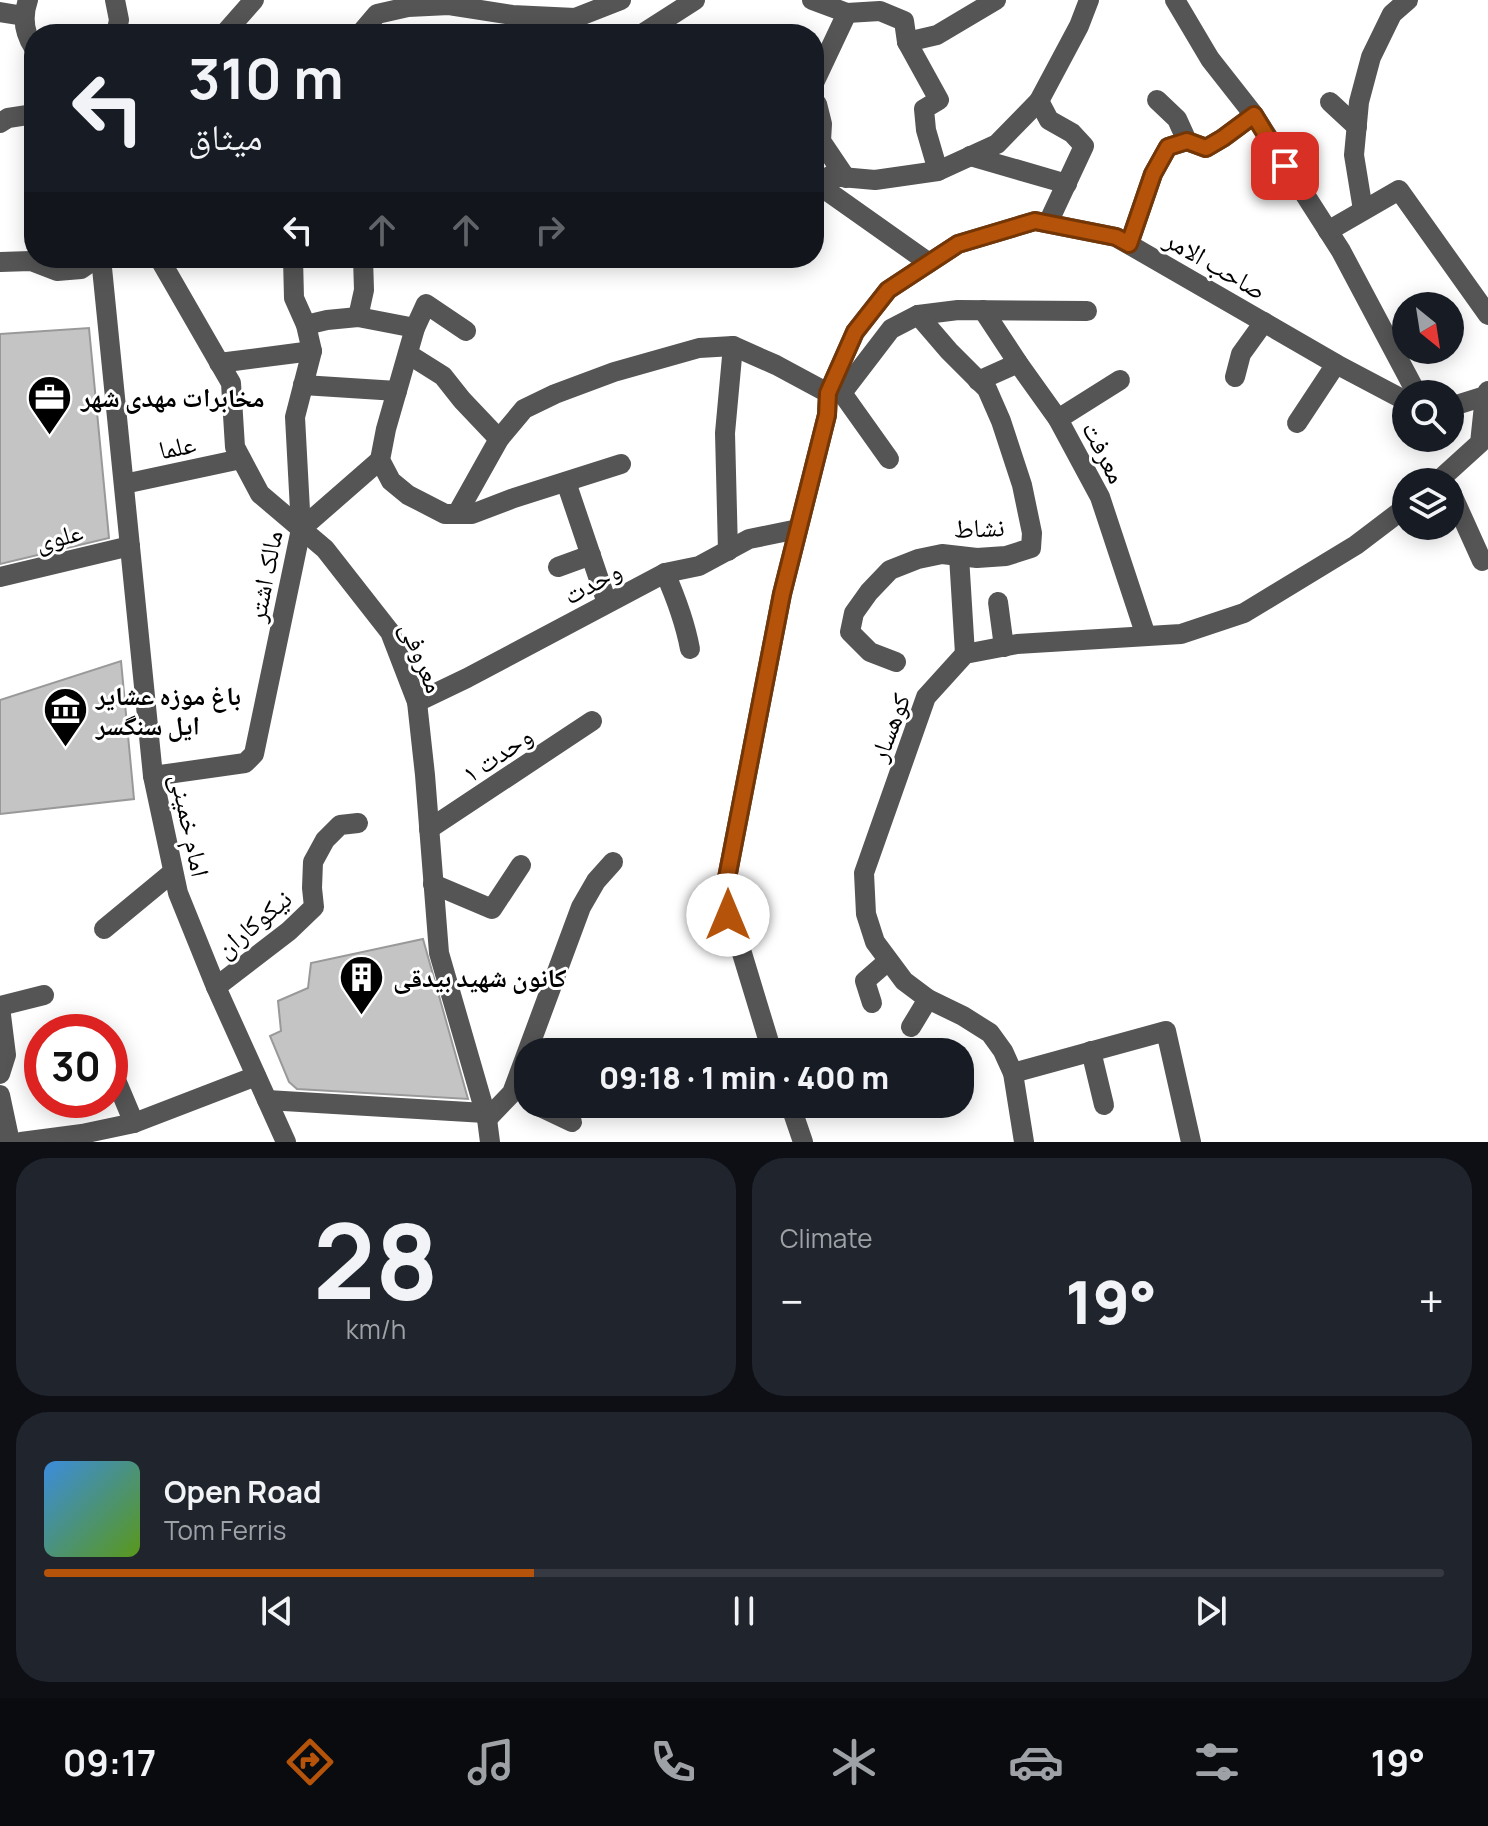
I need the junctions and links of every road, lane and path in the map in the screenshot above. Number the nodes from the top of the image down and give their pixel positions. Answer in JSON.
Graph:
{"nodes":[{"id":1,"x":115,"y":0,"type":"edge"},
{"id":2,"x":254,"y":0,"type":"edge"},
{"id":3,"x":621,"y":0,"type":"edge"},
{"id":4,"x":695,"y":0,"type":"edge"},
{"id":5,"x":812,"y":0,"type":"edge"},
{"id":6,"x":996,"y":0,"type":"edge"},
{"id":7,"x":1089,"y":0,"type":"edge"},
{"id":8,"x":427,"y":3,"type":"edge"},
{"id":9,"x":1184,"y":4,"type":"edge"},
{"id":10,"x":1394,"y":5,"type":"edge"},
{"id":11,"x":26,"y":8,"type":"edge"},
{"id":12,"x":0,"y":12,"type":"edge"},
{"id":13,"x":847,"y":13,"type":"junction"},
{"id":14,"x":118,"y":24,"type":"edge"},
{"id":15,"x":233,"y":24,"type":"edge"},
{"id":16,"x":368,"y":24,"type":"edge"},
{"id":17,"x":506,"y":24,"type":"edge"},
{"id":18,"x":518,"y":24,"type":"edge"},
{"id":19,"x":658,"y":24,"type":"edge"},
{"id":20,"x":907,"y":42,"type":"junction"},
{"id":21,"x":824,"y":62,"type":"edge"},
{"id":22,"x":1157,"y":100,"type":"dead end"},
{"id":23,"x":1039,"y":101,"type":"junction"},
{"id":24,"x":1330,"y":102,"type":"dead end"},
{"id":25,"x":1254,"y":115,"type":"junction"},
{"id":26,"x":24,"y":116,"type":"edge"},
{"id":27,"x":0,"y":123,"type":"edge"},
{"id":28,"x":1357,"y":127,"type":"junction"},
{"id":29,"x":1187,"y":141,"type":"junction"},
{"id":30,"x":824,"y":145,"type":"edge"},
{"id":31,"x":970,"y":156,"type":"junction"},
{"id":32,"x":938,"y":171,"type":"junction"},
{"id":33,"x":846,"y":178,"type":"junction"},
{"id":34,"x":824,"y":181,"type":"edge"},
{"id":35,"x":1067,"y":184,"type":"junction"},
{"id":36,"x":824,"y":190,"type":"edge"},
{"id":37,"x":1363,"y":210,"type":"junction"},
{"id":38,"x":1048,"y":223,"type":"junction"},
{"id":39,"x":1328,"y":231,"type":"junction"},
{"id":40,"x":1129,"y":244,"type":"junction"},
{"id":41,"x":24,"y":261,"type":"edge"},
{"id":42,"x":0,"y":262,"type":"edge"},
{"id":43,"x":929,"y":263,"type":"junction"},
{"id":44,"x":49,"y":268,"type":"edge"},
{"id":45,"x":83,"y":268,"type":"edge"},
{"id":46,"x":100,"y":268,"type":"edge"},
{"id":47,"x":165,"y":268,"type":"edge"},
{"id":48,"x":293,"y":268,"type":"edge"},
{"id":49,"x":363,"y":268,"type":"edge"},
{"id":50,"x":983,"y":310,"type":"junction"},
{"id":51,"x":1087,"y":311,"type":"dead end"},
{"id":52,"x":918,"y":315,"type":"junction"},
{"id":53,"x":1488,"y":315,"type":"edge"},
{"id":54,"x":358,"y":317,"type":"junction"},
{"id":55,"x":1264,"y":322,"type":"junction"},
{"id":56,"x":306,"y":325,"type":"junction"},
{"id":57,"x":415,"y":328,"type":"junction"},
{"id":58,"x":466,"y":331,"type":"dead end"},
{"id":59,"x":733,"y":346,"type":"junction"},
{"id":60,"x":312,"y":351,"type":"junction"},
{"id":61,"x":408,"y":354,"type":"junction"},
{"id":62,"x":219,"y":363,"type":"junction"},
{"id":63,"x":1018,"y":363,"type":"junction"},
{"id":64,"x":1336,"y":364,"type":"junction"},
{"id":65,"x":1235,"y":377,"type":"dead end"},
{"id":66,"x":1120,"y":380,"type":"dead end"},
{"id":67,"x":1410,"y":380,"type":"edge"},
{"id":68,"x":978,"y":381,"type":"junction"},
{"id":69,"x":303,"y":385,"type":"junction"},
{"id":70,"x":397,"y":391,"type":"junction"},
{"id":71,"x":835,"y":393,"type":"junction"},
{"id":72,"x":1392,"y":394,"type":"edge"},
{"id":73,"x":1486,"y":394,"type":"edge"},
{"id":74,"x":1464,"y":402,"type":"edge"},
{"id":75,"x":1058,"y":419,"type":"junction"},
{"id":76,"x":1297,"y":423,"type":"dead end"},
{"id":77,"x":499,"y":439,"type":"junction"},
{"id":78,"x":1484,"y":442,"type":"edge"},
{"id":79,"x":241,"y":459,"type":"junction"},
{"id":80,"x":889,"y":459,"type":"dead end"},
{"id":81,"x":380,"y":460,"type":"junction"},
{"id":82,"x":621,"y":464,"type":"dead end"},
{"id":83,"x":1458,"y":468,"type":"edge"},
{"id":84,"x":566,"y":482,"type":"junction"},
{"id":85,"x":124,"y":484,"type":"junction"},
{"id":86,"x":457,"y":514,"type":"junction"},
{"id":87,"x":1392,"y":518,"type":"edge"},
{"id":88,"x":1464,"y":524,"type":"edge"},
{"id":89,"x":301,"y":529,"type":"junction"},
{"id":90,"x":798,"y":529,"type":"junction"},
{"id":91,"x":130,"y":546,"type":"junction"},
{"id":92,"x":728,"y":551,"type":"junction"},
{"id":93,"x":591,"y":555,"type":"junction"},
{"id":94,"x":959,"y":556,"type":"junction"},
{"id":95,"x":1482,"y":561,"type":"dead end"},
{"id":96,"x":558,"y":567,"type":"dead end"},
{"id":97,"x":665,"y":573,"type":"junction"},
{"id":98,"x":0,"y":577,"type":"edge"},
{"id":99,"x":998,"y":602,"type":"dead end"},
{"id":100,"x":607,"y":603,"type":"junction"},
{"id":101,"x":1146,"y":636,"type":"junction"},
{"id":102,"x":1004,"y":647,"type":"junction"},
{"id":103,"x":690,"y":649,"type":"dead end"},
{"id":104,"x":965,"y":654,"type":"junction"},
{"id":105,"x":896,"y":662,"type":"dead end"},
{"id":106,"x":417,"y":702,"type":"junction"},
{"id":107,"x":592,"y":721,"type":"dead end"},
{"id":108,"x":153,"y":776,"type":"junction"},
{"id":109,"x":358,"y":823,"type":"dead end"},
{"id":110,"x":429,"y":829,"type":"junction"},
{"id":111,"x":613,"y":862,"type":"dead end"},
{"id":112,"x":521,"y":865,"type":"dead end"},
{"id":113,"x":173,"y":872,"type":"junction"},
{"id":114,"x":433,"y":884,"type":"junction"},
{"id":115,"x":104,"y":929,"type":"dead end"},
{"id":116,"x":888,"y":961,"type":"junction"},
{"id":117,"x":216,"y":987,"type":"junction"},
{"id":118,"x":44,"y":995,"type":"dead end"},
{"id":119,"x":928,"y":999,"type":"junction"},
{"id":120,"x":872,"y":1003,"type":"dead end"},
{"id":121,"x":0,"y":1006,"type":"edge"},
{"id":122,"x":911,"y":1027,"type":"dead end"},
{"id":123,"x":539,"y":1038,"type":"edge"},
{"id":124,"x":768,"y":1038,"type":"edge"},
{"id":125,"x":1091,"y":1051,"type":"junction"},
{"id":126,"x":1013,"y":1073,"type":"junction"},
{"id":127,"x":0,"y":1074,"type":"edge"},
{"id":128,"x":256,"y":1076,"type":"junction"},
{"id":129,"x":0,"y":1095,"type":"edge"},
{"id":130,"x":267,"y":1100,"type":"junction"},
{"id":131,"x":514,"y":1100,"type":"edge"},
{"id":132,"x":1104,"y":1105,"type":"dead end"},
{"id":133,"x":128,"y":1109,"type":"edge"},
{"id":134,"x":486,"y":1116,"type":"junction"},
{"id":135,"x":564,"y":1118,"type":"edge"},
{"id":136,"x":795,"y":1118,"type":"edge"},
{"id":137,"x":572,"y":1122,"type":"dead end"},
{"id":138,"x":134,"y":1123,"type":"junction"},
{"id":139,"x":10,"y":1142,"type":"edge"},
{"id":140,"x":21,"y":1142,"type":"edge"},
{"id":141,"x":286,"y":1142,"type":"edge"},
{"id":142,"x":490,"y":1142,"type":"edge"},
{"id":143,"x":803,"y":1142,"type":"edge"},
{"id":144,"x":1024,"y":1142,"type":"edge"},
{"id":145,"x":1191,"y":1142,"type":"edge"}],
"edges":[{"from":1,"to":14,"type":"street"},
{"from":2,"to":15,"type":"street"},
{"from":3,"to":18,"type":"street"},
{"from":4,"to":19,"type":"street"},
{"from":5,"to":13,"type":"street"},
{"from":6,"to":20,"type":"street"},
{"from":7,"to":23,"type":"street"},
{"from":8,"to":16,"type":"street"},
{"from":8,"to":17,"type":"street"},
{"from":9,"to":25,"type":"street"},
{"from":10,"to":28,"type":"street"},
{"from":11,"to":12,"type":"street"},
{"from":13,"to":20,"type":"street"},
{"from":13,"to":21,"type":"street"},
{"from":20,"to":32,"type":"street"},
{"from":22,"to":29,"type":"street"},
{"from":23,"to":31,"type":"street"},
{"from":23,"to":35,"type":"street"},
{"from":24,"to":28,"type":"street"},
{"from":25,"to":29,"type":"street"},
{"from":25,"to":39,"type":"street"},
{"from":26,"to":27,"type":"street"},
{"from":28,"to":37,"type":"street"},
{"from":29,"to":40,"type":"street"},
{"from":30,"to":33,"type":"street"},
{"from":31,"to":32,"type":"street"},
{"from":31,"to":35,"type":"street"},
{"from":32,"to":33,"type":"street"},
{"from":33,"to":34,"type":"street"},
{"from":35,"to":38,"type":"street"},
{"from":36,"to":43,"type":"street"},
{"from":37,"to":39,"type":"street"},
{"from":37,"to":53,"type":"street"},
{"from":38,"to":40,"type":"street","name":"صاحب الامر"},
{"from":38,"to":43,"type":"street","name":"صاحب الامر"},
{"from":39,"to":67,"type":"street"},
{"from":40,"to":55,"type":"street","name":"صاحب الامر"},
{"from":41,"to":42,"type":"street"},
{"from":43,"to":71,"type":"street","name":"صاحب الامر"},
{"from":44,"to":45,"type":"street"},
{"from":46,"to":85,"type":"street","name":"امام خمینی"},
{"from":47,"to":62,"type":"street","name":"معروفی"},
{"from":48,"to":56,"type":"street","name":"مالک اشتر"},
{"from":49,"to":54,"type":"street"},
{"from":50,"to":51,"type":"street"},
{"from":50,"to":52,"type":"street"},
{"from":50,"to":63,"type":"street","name":"معرفت"},
{"from":52,"to":68,"type":"street","name":"نشاط"},
{"from":52,"to":71,"type":"street"},
{"from":54,"to":56,"type":"street"},
{"from":54,"to":57,"type":"street"},
{"from":55,"to":64,"type":"street","name":"صاحب الامر"},
{"from":55,"to":65,"type":"street"},
{"from":56,"to":60,"type":"street","name":"مالک اشتر"},
{"from":57,"to":58,"type":"street"},
{"from":57,"to":61,"type":"street"},
{"from":59,"to":71,"type":"street"},
{"from":59,"to":77,"type":"street"},
{"from":59,"to":92,"type":"street"},
{"from":60,"to":62,"type":"street"},
{"from":60,"to":69,"type":"street","name":"مالک اشتر"},
{"from":61,"to":70,"type":"street"},
{"from":61,"to":77,"type":"street"},
{"from":62,"to":79,"type":"street","name":"معروفی"},
{"from":63,"to":68,"type":"street"},
{"from":63,"to":75,"type":"street","name":"معرفت"},
{"from":64,"to":72,"type":"street","name":"صاحب الامر"},
{"from":64,"to":76,"type":"street"},
{"from":66,"to":75,"type":"street"},
{"from":68,"to":94,"type":"street","name":"نشاط"},
{"from":69,"to":70,"type":"street"},
{"from":69,"to":89,"type":"street","name":"مالک اشتر"},
{"from":70,"to":81,"type":"street"},
{"from":71,"to":80,"type":"street"},
{"from":71,"to":90,"type":"street","name":"صاحب الامر"},
{"from":73,"to":74,"type":"street"},
{"from":73,"to":78,"type":"street"},
{"from":75,"to":101,"type":"street","name":"معرفت"},
{"from":77,"to":86,"type":"street"},
{"from":78,"to":83,"type":"street"},
{"from":79,"to":85,"type":"street","name":"علما"},
{"from":79,"to":89,"type":"street","name":"معروفی"},
{"from":81,"to":86,"type":"street"},
{"from":81,"to":89,"type":"street"},
{"from":82,"to":84,"type":"street"},
{"from":84,"to":86,"type":"street"},
{"from":84,"to":93,"type":"street"},
{"from":85,"to":91,"type":"street","name":"امام خمینی"},
{"from":87,"to":101,"type":"street"},
{"from":88,"to":95,"type":"street"},
{"from":89,"to":106,"type":"street","name":"معروفی"},
{"from":89,"to":108,"type":"street","name":"مالک اشتر"},
{"from":90,"to":92,"type":"street","name":"وحدت"},
{"from":90,"to":124,"type":"street","name":"صاحب الامر"},
{"from":91,"to":98,"type":"street","name":"علوی"},
{"from":91,"to":108,"type":"street","name":"امام خمینی"},
{"from":92,"to":97,"type":"street","name":"وحدت"},
{"from":93,"to":96,"type":"street"},
{"from":93,"to":100,"type":"street"},
{"from":94,"to":104,"type":"street"},
{"from":94,"to":105,"type":"street","name":"نشاط"},
{"from":97,"to":100,"type":"street","name":"وحدت"},
{"from":97,"to":103,"type":"street"},
{"from":99,"to":102,"type":"street"},
{"from":100,"to":106,"type":"street","name":"وحدت"},
{"from":101,"to":102,"type":"street"},
{"from":102,"to":104,"type":"street"},
{"from":104,"to":116,"type":"street","name":"کوهسار"},
{"from":106,"to":110,"type":"street","name":"معروفی"},
{"from":107,"to":110,"type":"street","name":"وحدت ۱"},
{"from":108,"to":113,"type":"street","name":"امام خمینی"},
{"from":109,"to":117,"type":"street","name":"نیکوکاران"},
{"from":110,"to":114,"type":"street","name":"معروفی"},
{"from":111,"to":123,"type":"street"},
{"from":112,"to":114,"type":"street"},
{"from":113,"to":115,"type":"street"},
{"from":113,"to":117,"type":"street","name":"امام خمینی"},
{"from":114,"to":134,"type":"street","name":"معروفی"},
{"from":116,"to":119,"type":"street","name":"کوهسار"},
{"from":116,"to":120,"type":"street"},
{"from":117,"to":128,"type":"street","name":"امام خمینی"},
{"from":118,"to":121,"type":"street"},
{"from":119,"to":122,"type":"street"},
{"from":119,"to":126,"type":"street","name":"کوهسار"},
{"from":121,"to":127,"type":"street"},
{"from":125,"to":126,"type":"street"},
{"from":125,"to":132,"type":"street"},
{"from":125,"to":145,"type":"street"},
{"from":126,"to":144,"type":"street","name":"کوهسار"},
{"from":128,"to":130,"type":"street","name":"امام خمینی"},
{"from":128,"to":138,"type":"street"},
{"from":129,"to":139,"type":"street"},
{"from":130,"to":134,"type":"street"},
{"from":130,"to":141,"type":"street","name":"امام خمینی"},
{"from":131,"to":134,"type":"street"},
{"from":133,"to":138,"type":"street"},
{"from":134,"to":142,"type":"street","name":"معروفی"},
{"from":135,"to":137,"type":"street"},
{"from":136,"to":143,"type":"street"},
{"from":138,"to":140,"type":"street"}]}
